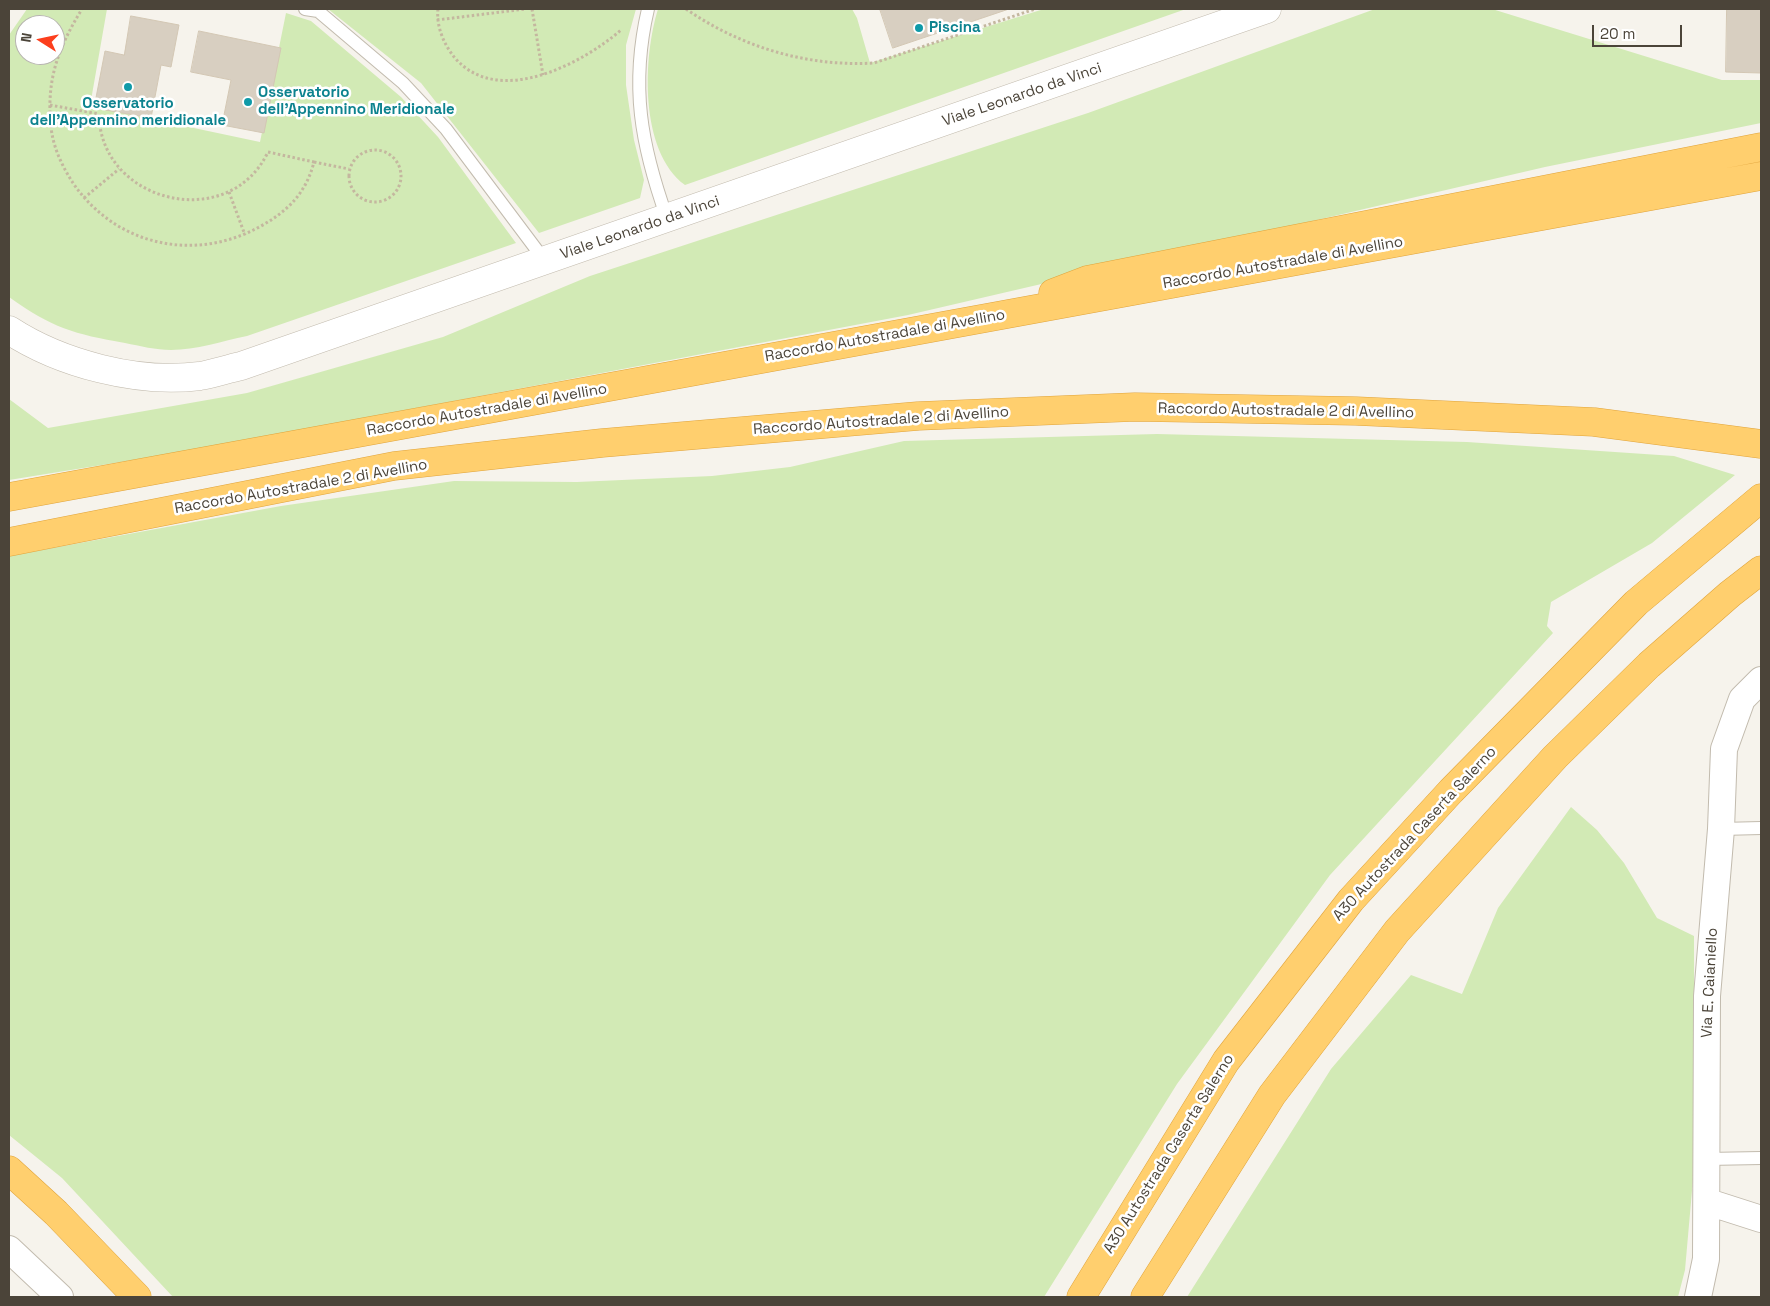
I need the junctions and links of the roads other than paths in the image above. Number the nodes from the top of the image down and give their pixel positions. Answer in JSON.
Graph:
{"nodes":[{"id":1,"x":306,"y":9,"type":"edge"},
{"id":2,"x":648,"y":9,"type":"edge"},
{"id":3,"x":1268,"y":9,"type":"edge"},
{"id":4,"x":1761,"y":148,"type":"edge"},
{"id":5,"x":1761,"y":176,"type":"edge"},
{"id":6,"x":667,"y":218,"type":"junction"},
{"id":7,"x":545,"y":261,"type":"junction"},
{"id":8,"x":986,"y":318,"type":"junction"},
{"id":9,"x":9,"y":330,"type":"edge"},
{"id":10,"x":1761,"y":444,"type":"edge"},
{"id":11,"x":9,"y":497,"type":"edge"},
{"id":12,"x":1761,"y":498,"type":"edge"},
{"id":13,"x":9,"y":542,"type":"edge"},
{"id":14,"x":1761,"y":570,"type":"edge"},
{"id":15,"x":1761,"y":586,"type":"edge"},
{"id":16,"x":1730,"y":594,"type":"junction"},
{"id":17,"x":1761,"y":680,"type":"edge"},
{"id":18,"x":1761,"y":828,"type":"edge"},
{"id":19,"x":1721,"y":829,"type":"junction"},
{"id":20,"x":1761,"y":1158,"type":"edge"},
{"id":21,"x":1707,"y":1159,"type":"junction"},
{"id":22,"x":9,"y":1170,"type":"edge"},
{"id":23,"x":1708,"y":1202,"type":"junction"},
{"id":24,"x":1761,"y":1219,"type":"edge"},
{"id":25,"x":9,"y":1248,"type":"edge"},
{"id":26,"x":60,"y":1297,"type":"edge"},
{"id":27,"x":137,"y":1297,"type":"edge"},
{"id":28,"x":1081,"y":1297,"type":"edge"},
{"id":29,"x":1146,"y":1297,"type":"edge"},
{"id":30,"x":1698,"y":1297,"type":"edge"}],
"edges":[{"from":1,"to":7,"type":"lane"},
{"from":2,"to":6,"type":"lane"},
{"from":3,"to":6,"type":"street","name":"Viale Leonardo da Vinci"},
{"from":4,"to":8,"type":"highway"},
{"from":5,"to":8,"type":"highway","name":"Raccordo Autostradale di Avellino"},
{"from":6,"to":7,"type":"street","name":"Viale Leonardo da Vinci"},
{"from":7,"to":9,"type":"street","name":"Viale Leonardo da Vinci"},
{"from":8,"to":11,"type":"highway","name":"Raccordo Autostradale di Avellino"},
{"from":10,"to":13,"type":"highway","name":"Raccordo Autostradale 2 di Avellino"},
{"from":12,"to":28,"type":"highway","name":"A30 Autostrada Caserta Salerno"},
{"from":14,"to":16,"type":"highway"},
{"from":15,"to":16,"type":"highway"},
{"from":16,"to":29,"type":"highway"},
{"from":17,"to":19,"type":"street","name":"Via E. Caianiello"},
{"from":18,"to":19,"type":"lane"},
{"from":19,"to":21,"type":"street","name":"Via E. Caianiello"},
{"from":20,"to":21,"type":"lane"},
{"from":21,"to":23,"type":"street","name":"Via E. Caianiello"},
{"from":22,"to":27,"type":"highway"},
{"from":23,"to":24,"type":"street"},
{"from":23,"to":30,"type":"street","name":"Via E. Caianiello"},
{"from":25,"to":26,"type":"street"}]}
